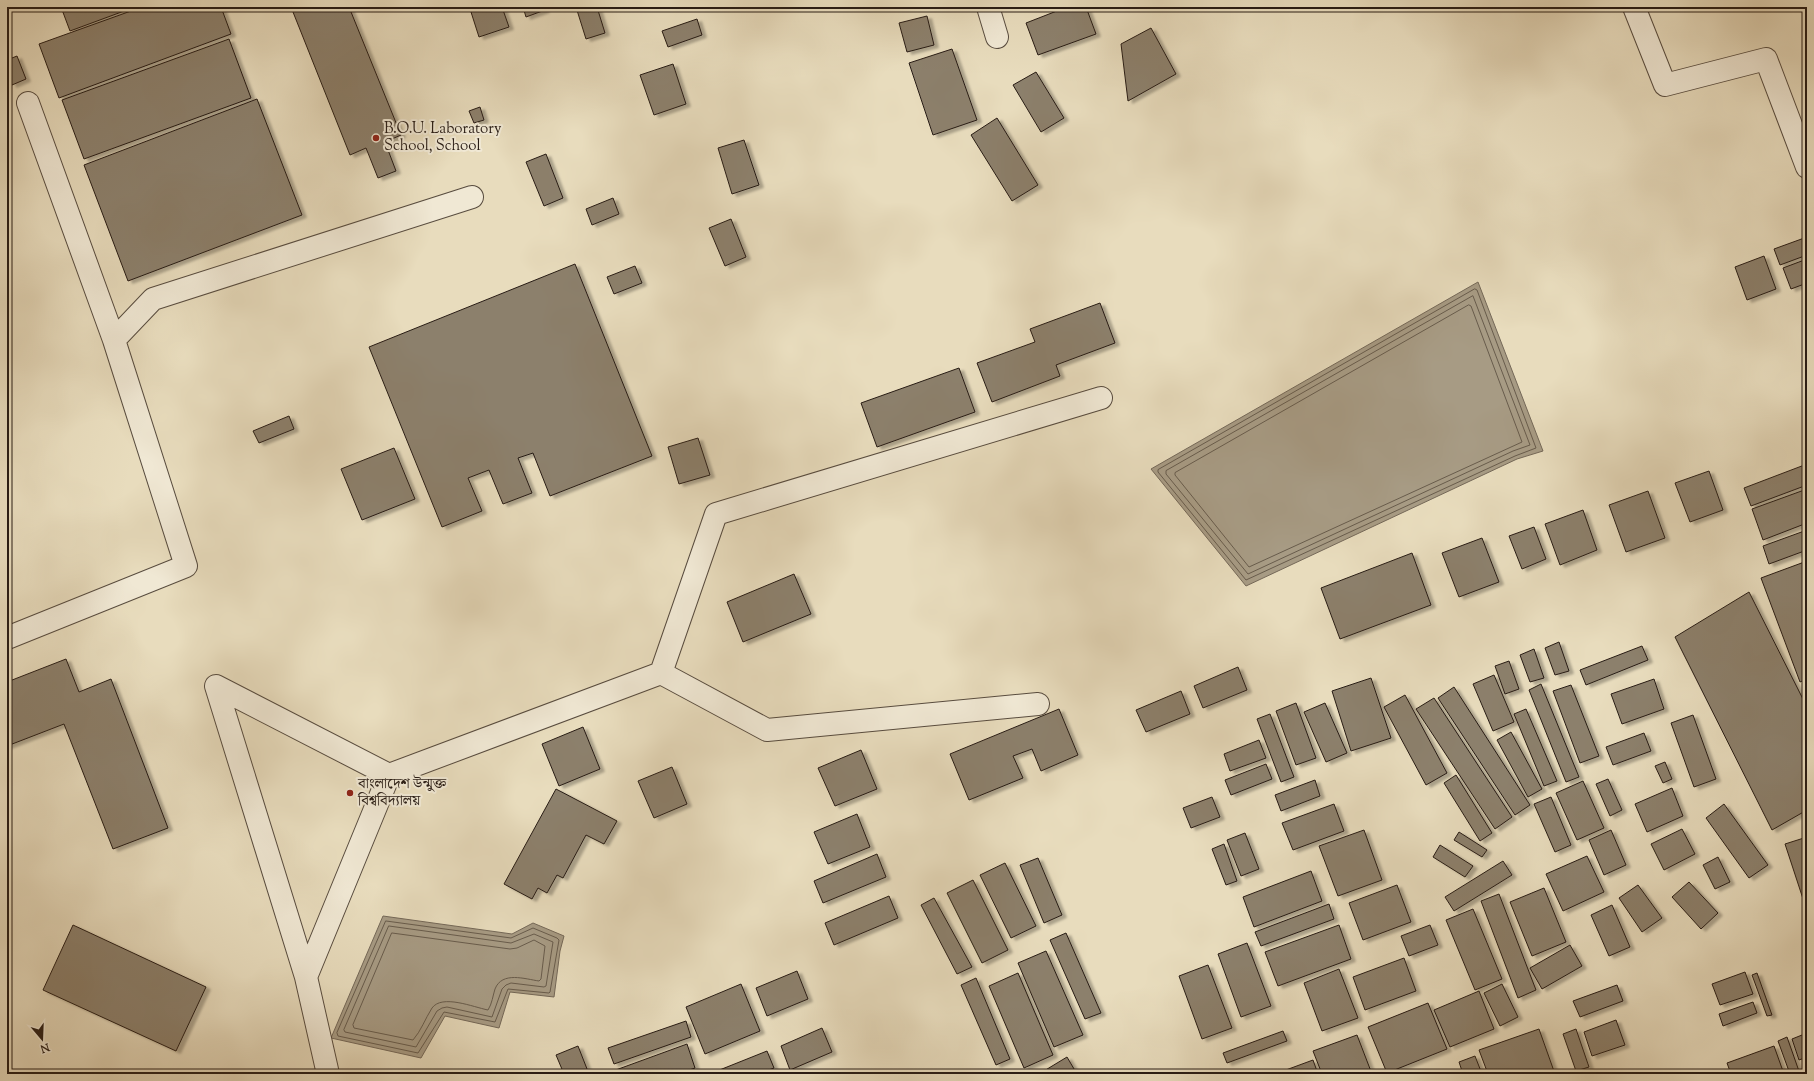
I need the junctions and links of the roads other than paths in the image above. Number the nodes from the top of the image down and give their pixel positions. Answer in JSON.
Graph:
{"nodes":[{"id":1,"x":988,"y":7,"type":"edge"},
{"id":2,"x":1634,"y":7,"type":"edge"},
{"id":3,"x":997,"y":37,"type":"dead end"},
{"id":4,"x":28,"y":103,"type":"dead end"},
{"id":5,"x":1807,"y":167,"type":"edge"},
{"id":6,"x":472,"y":197,"type":"dead end"},
{"id":7,"x":114,"y":340,"type":"junction"},
{"id":8,"x":1101,"y":398,"type":"dead end"},
{"id":9,"x":7,"y":638,"type":"edge"},
{"id":10,"x":661,"y":673,"type":"junction"},
{"id":11,"x":1038,"y":704,"type":"dead end"},
{"id":12,"x":389,"y":775,"type":"junction"},
{"id":13,"x":306,"y":977,"type":"junction"},
{"id":14,"x":328,"y":1074,"type":"edge"}],
"edges":[{"from":1,"to":3,"type":"street"},
{"from":2,"to":5,"type":"street"},
{"from":4,"to":7,"type":"street"},
{"from":6,"to":7,"type":"street"},
{"from":7,"to":9,"type":"street"},
{"from":8,"to":10,"type":"street"},
{"from":10,"to":11,"type":"street"},
{"from":10,"to":12,"type":"street"},
{"from":12,"to":13,"type":"street"},
{"from":12,"to":13,"type":"street"},
{"from":13,"to":14,"type":"street"}]}
